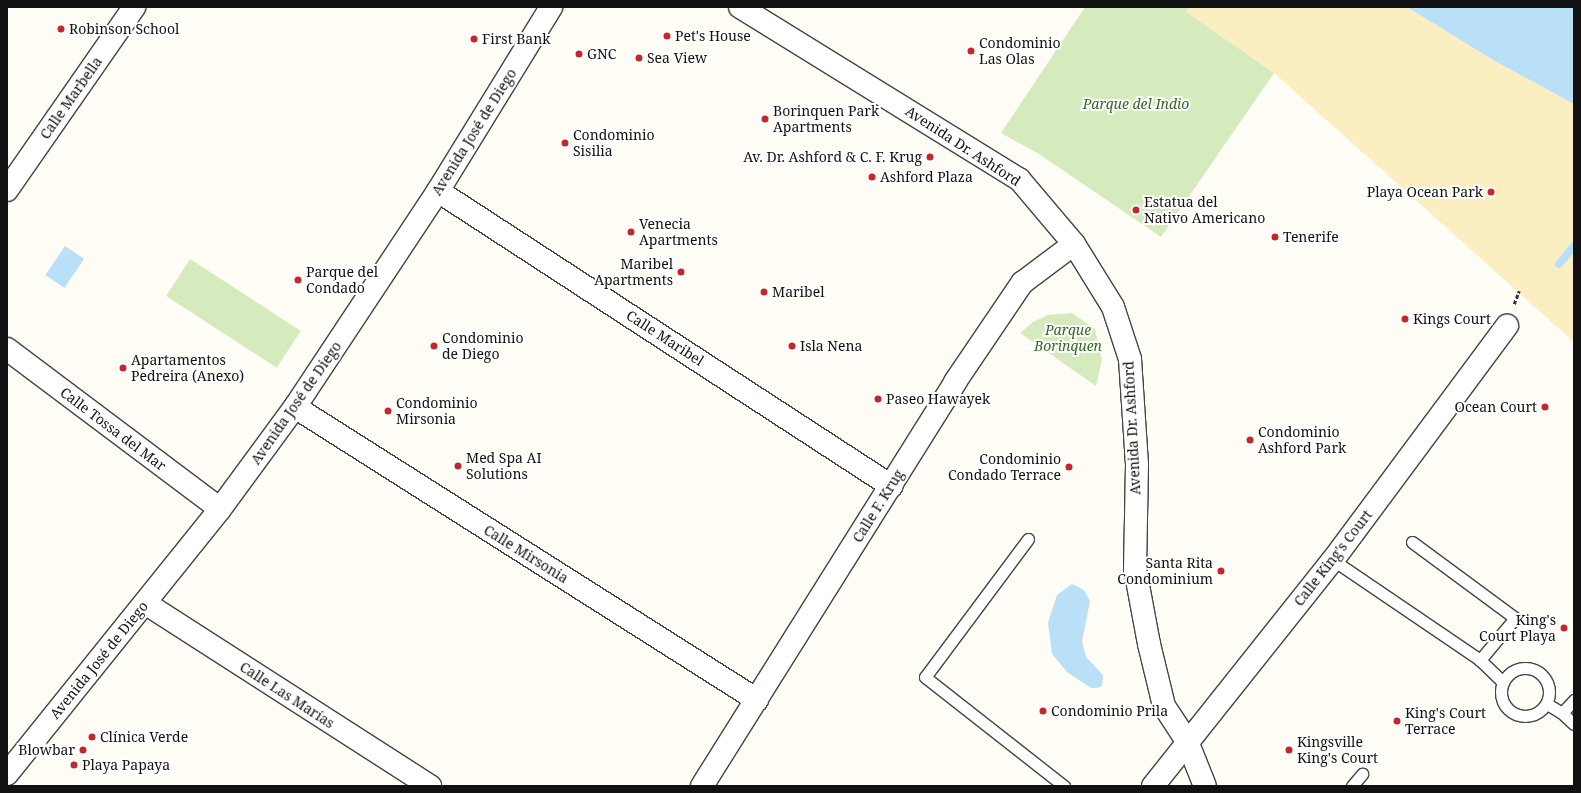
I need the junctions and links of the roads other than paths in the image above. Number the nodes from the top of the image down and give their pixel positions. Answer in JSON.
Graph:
{"nodes":[{"id":1,"x":134,"y":7,"type":"edge"},
{"id":2,"x":551,"y":7,"type":"edge"},
{"id":3,"x":740,"y":7,"type":"edge"},
{"id":4,"x":7,"y":190,"type":"edge"},
{"id":5,"x":438,"y":191,"type":"junction"},
{"id":6,"x":1074,"y":244,"type":"junction"},
{"id":7,"x":1507,"y":326,"type":"dead end"},
{"id":8,"x":7,"y":349,"type":"edge"},
{"id":9,"x":295,"y":407,"type":"junction"},
{"id":10,"x":891,"y":486,"type":"junction"},
{"id":11,"x":220,"y":509,"type":"junction"},
{"id":12,"x":1028,"y":539,"type":"dead end"},
{"id":13,"x":1412,"y":542,"type":"dead end"},
{"id":14,"x":1333,"y":560,"type":"junction"},
{"id":15,"x":145,"y":603,"type":"junction"},
{"id":16,"x":1480,"y":660,"type":"junction"},
{"id":17,"x":1503,"y":682,"type":"junction"},
{"id":18,"x":757,"y":700,"type":"junction"},
{"id":19,"x":1574,"y":700,"type":"edge"},
{"id":20,"x":1547,"y":704,"type":"junction"},
{"id":21,"x":1562,"y":713,"type":"junction"},
{"id":22,"x":1574,"y":724,"type":"edge"},
{"id":23,"x":1187,"y":741,"type":"junction"},
{"id":24,"x":7,"y":774,"type":"edge"},
{"id":25,"x":1362,"y":774,"type":"dead end"},
{"id":26,"x":430,"y":786,"type":"edge"},
{"id":27,"x":702,"y":786,"type":"edge"},
{"id":28,"x":1064,"y":786,"type":"edge"},
{"id":29,"x":1153,"y":786,"type":"edge"},
{"id":30,"x":1205,"y":786,"type":"edge"},
{"id":31,"x":1352,"y":786,"type":"edge"}],
"edges":[{"from":1,"to":4,"type":"street","name":"Calle Marbella"},
{"from":2,"to":5,"type":"street","name":"Avenida José de Diego"},
{"from":3,"to":6,"type":"street","name":"Avenida Dr. Ashford"},
{"from":5,"to":9,"type":"street","name":"Avenida José de Diego"},
{"from":5,"to":10,"type":"street","name":"Calle Maribel"},
{"from":6,"to":10,"type":"street","name":"Calle F. Krug"},
{"from":6,"to":23,"type":"street","name":"Avenida Dr. Ashford"},
{"from":7,"to":14,"type":"street","name":"Calle King's Court"},
{"from":8,"to":11,"type":"street","name":"Calle Tossa del Mar"},
{"from":9,"to":11,"type":"street","name":"Avenida José de Diego"},
{"from":9,"to":18,"type":"street","name":"Calle Mirsonia"},
{"from":10,"to":18,"type":"street","name":"Calle F. Krug"},
{"from":11,"to":15,"type":"street","name":"Avenida José de Diego"},
{"from":12,"to":28,"type":"lane"},
{"from":13,"to":16,"type":"lane"},
{"from":14,"to":16,"type":"lane"},
{"from":14,"to":23,"type":"street","name":"Calle King's Court"},
{"from":15,"to":24,"type":"street","name":"Avenida José de Diego"},
{"from":15,"to":26,"type":"street","name":"Calle Las Marías"},
{"from":16,"to":17,"type":"lane"},
{"from":17,"to":20,"type":"lane"},
{"from":17,"to":20,"type":"lane"},
{"from":18,"to":27,"type":"street","name":"Calle F. Krug"},
{"from":19,"to":21,"type":"lane"},
{"from":20,"to":21,"type":"lane"},
{"from":21,"to":22,"type":"lane"},
{"from":23,"to":29,"type":"street","name":"Calle King's Court"},
{"from":23,"to":30,"type":"street","name":"Avenida Dr. Ashford"},
{"from":25,"to":31,"type":"lane"}]}
